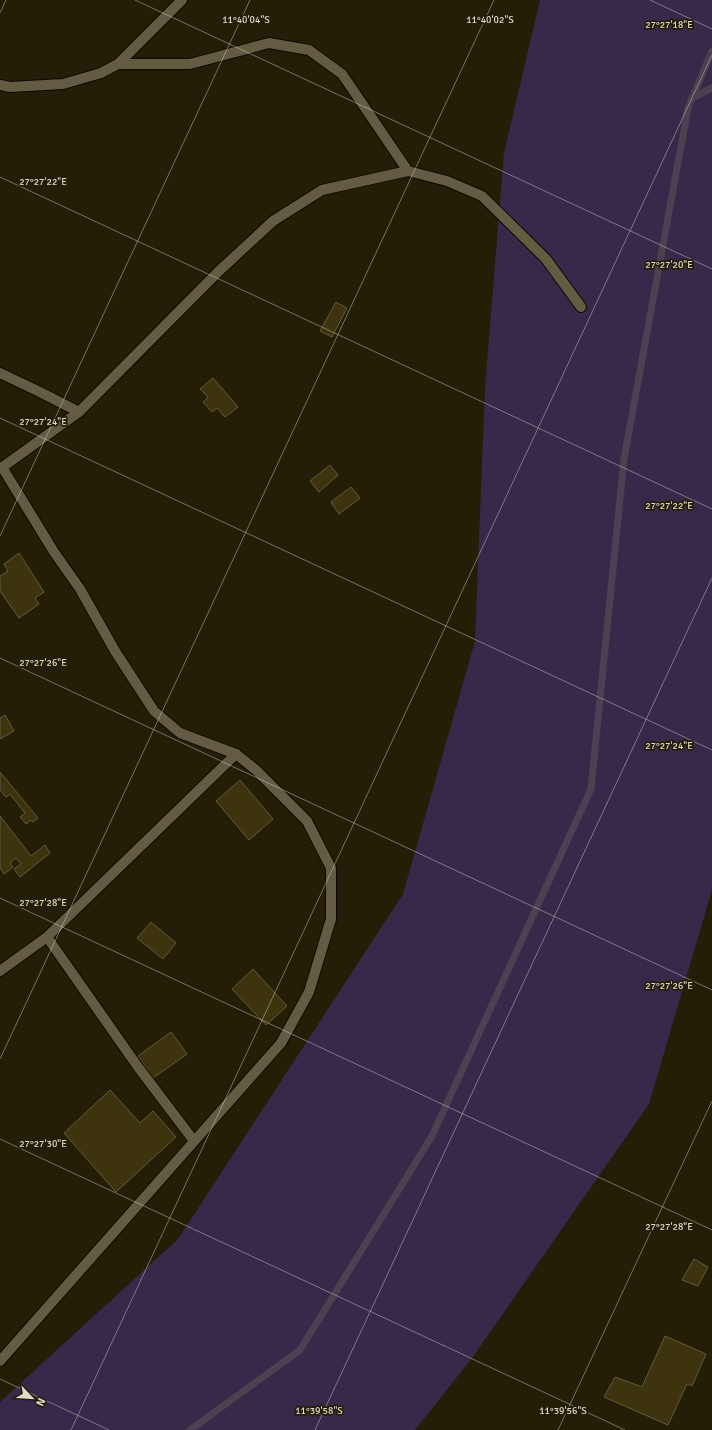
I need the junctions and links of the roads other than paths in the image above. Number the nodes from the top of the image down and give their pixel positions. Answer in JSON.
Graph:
{"nodes":[{"id":1,"x":182,"y":0,"type":"edge"},
{"id":2,"x":118,"y":64,"type":"junction"},
{"id":3,"x":0,"y":85,"type":"edge"},
{"id":4,"x":408,"y":171,"type":"junction"},
{"id":5,"x":581,"y":307,"type":"dead end"},
{"id":6,"x":0,"y":374,"type":"edge"},
{"id":7,"x":79,"y":412,"type":"junction"},
{"id":8,"x":1,"y":468,"type":"edge"},
{"id":9,"x":236,"y":754,"type":"junction"},
{"id":10,"x":47,"y":937,"type":"junction"},
{"id":11,"x":0,"y":971,"type":"edge"},
{"id":12,"x":194,"y":1141,"type":"junction"},
{"id":13,"x":0,"y":1361,"type":"edge"}],
"edges":[{"from":1,"to":2,"type":"street"},
{"from":2,"to":3,"type":"street"},
{"from":2,"to":4,"type":"street"},
{"from":4,"to":5,"type":"street"},
{"from":4,"to":7,"type":"street"},
{"from":6,"to":7,"type":"street"},
{"from":7,"to":8,"type":"street"},
{"from":8,"to":9,"type":"street"},
{"from":9,"to":10,"type":"street"},
{"from":9,"to":12,"type":"street"},
{"from":10,"to":11,"type":"street"},
{"from":10,"to":12,"type":"street"},
{"from":12,"to":13,"type":"street"}]}
